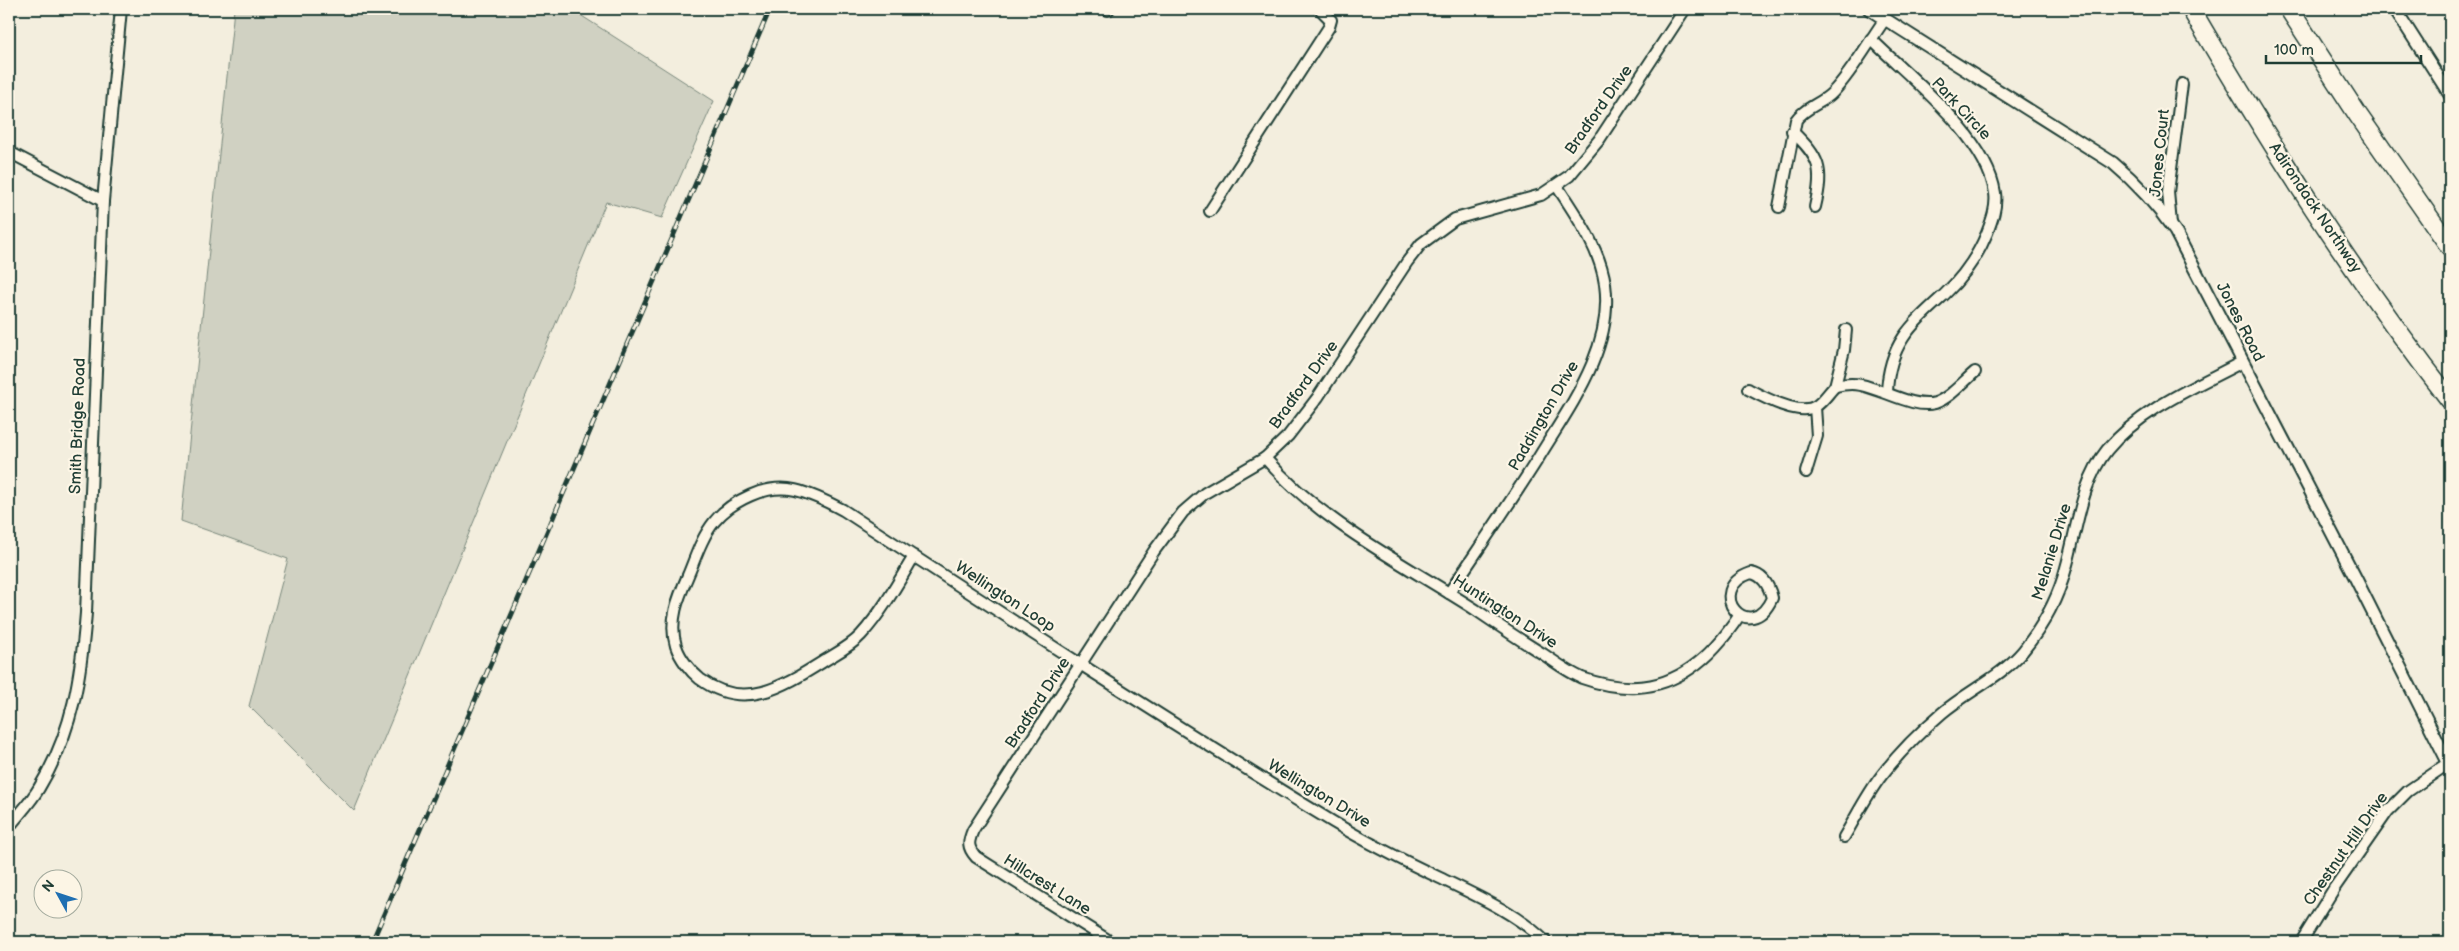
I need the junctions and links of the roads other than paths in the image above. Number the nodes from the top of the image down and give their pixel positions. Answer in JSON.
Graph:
{"nodes":[{"id":1,"x":120,"y":9,"type":"edge"},
{"id":2,"x":1320,"y":9,"type":"edge"},
{"id":3,"x":1685,"y":9,"type":"edge"},
{"id":4,"x":1869,"y":9,"type":"edge"},
{"id":5,"x":2191,"y":9,"type":"edge"},
{"id":6,"x":2289,"y":9,"type":"edge"},
{"id":7,"x":2395,"y":9,"type":"edge"},
{"id":8,"x":1885,"y":19,"type":"junction"},
{"id":9,"x":1871,"y":39,"type":"junction"},
{"id":10,"x":2182,"y":84,"type":"dead end"},
{"id":11,"x":2450,"y":95,"type":"edge"},
{"id":12,"x":1792,"y":130,"type":"junction"},
{"id":13,"x":9,"y":152,"type":"edge"},
{"id":14,"x":1557,"y":186,"type":"junction"},
{"id":15,"x":103,"y":201,"type":"junction"},
{"id":16,"x":1779,"y":207,"type":"dead end"},
{"id":17,"x":1815,"y":207,"type":"dead end"},
{"id":18,"x":1210,"y":211,"type":"dead end"},
{"id":19,"x":2171,"y":224,"type":"junction"},
{"id":20,"x":2450,"y":247,"type":"edge"},
{"id":21,"x":1846,"y":330,"type":"dead end"},
{"id":22,"x":2242,"y":362,"type":"junction"},
{"id":23,"x":1975,"y":372,"type":"dead end"},
{"id":24,"x":1835,"y":386,"type":"junction"},
{"id":25,"x":1748,"y":389,"type":"dead end"},
{"id":26,"x":1887,"y":392,"type":"junction"},
{"id":27,"x":2450,"y":400,"type":"edge"},
{"id":28,"x":1816,"y":406,"type":"junction"},
{"id":29,"x":1265,"y":458,"type":"junction"},
{"id":30,"x":1806,"y":472,"type":"dead end"},
{"id":31,"x":914,"y":556,"type":"junction"},
{"id":32,"x":1449,"y":593,"type":"junction"},
{"id":33,"x":1739,"y":616,"type":"junction"},
{"id":34,"x":1080,"y":664,"type":"junction"},
{"id":35,"x":2450,"y":765,"type":"edge"},
{"id":36,"x":9,"y":827,"type":"edge"},
{"id":37,"x":1844,"y":837,"type":"dead end"},
{"id":38,"x":970,"y":850,"type":"joint"},
{"id":39,"x":1111,"y":942,"type":"edge"},
{"id":40,"x":1546,"y":942,"type":"edge"},
{"id":41,"x":2301,"y":942,"type":"edge"}],
"edges":[{"from":1,"to":15,"type":"street","name":"Smith Bridge Road"},
{"from":2,"to":18,"type":"street"},
{"from":3,"to":14,"type":"street","name":"Bradford Drive"},
{"from":4,"to":8,"type":"street","name":"Jones Road"},
{"from":5,"to":27,"type":"highway","name":"Adirondack Northway"},
{"from":6,"to":20,"type":"highway"},
{"from":7,"to":11,"type":"street"},
{"from":8,"to":9,"type":"street"},
{"from":8,"to":19,"type":"street","name":"Jones Road"},
{"from":9,"to":12,"type":"street"},
{"from":9,"to":26,"type":"street","name":"Park Circle"},
{"from":10,"to":19,"type":"street","name":"Jones Court"},
{"from":12,"to":16,"type":"street"},
{"from":12,"to":17,"type":"street"},
{"from":13,"to":15,"type":"street"},
{"from":14,"to":29,"type":"street","name":"Bradford Drive"},
{"from":14,"to":32,"type":"street","name":"Paddington Drive"},
{"from":15,"to":36,"type":"street","name":"Smith Bridge Road"},
{"from":19,"to":22,"type":"street","name":"Jones Road"},
{"from":21,"to":24,"type":"street"},
{"from":22,"to":35,"type":"street","name":"Jones Road"},
{"from":22,"to":37,"type":"street","name":"Melanie Drive"},
{"from":23,"to":26,"type":"street"},
{"from":24,"to":26,"type":"street"},
{"from":24,"to":28,"type":"street"},
{"from":25,"to":28,"type":"street"},
{"from":28,"to":30,"type":"street"},
{"from":29,"to":32,"type":"street","name":"Huntington Drive"},
{"from":29,"to":34,"type":"street","name":"Bradford Drive"},
{"from":31,"to":31,"type":"street","name":"Wellington Loop"},
{"from":31,"to":34,"type":"street","name":"Wellington Loop"},
{"from":32,"to":33,"type":"street","name":"Huntington Drive"},
{"from":33,"to":33,"type":"street"},
{"from":34,"to":38,"type":"street","name":"Bradford Drive"},
{"from":34,"to":40,"type":"street","name":"Wellington Drive"},
{"from":35,"to":41,"type":"street","name":"Chestnut Hill Drive"},
{"from":38,"to":39,"type":"street","name":"Hillcrest Lane"}]}
